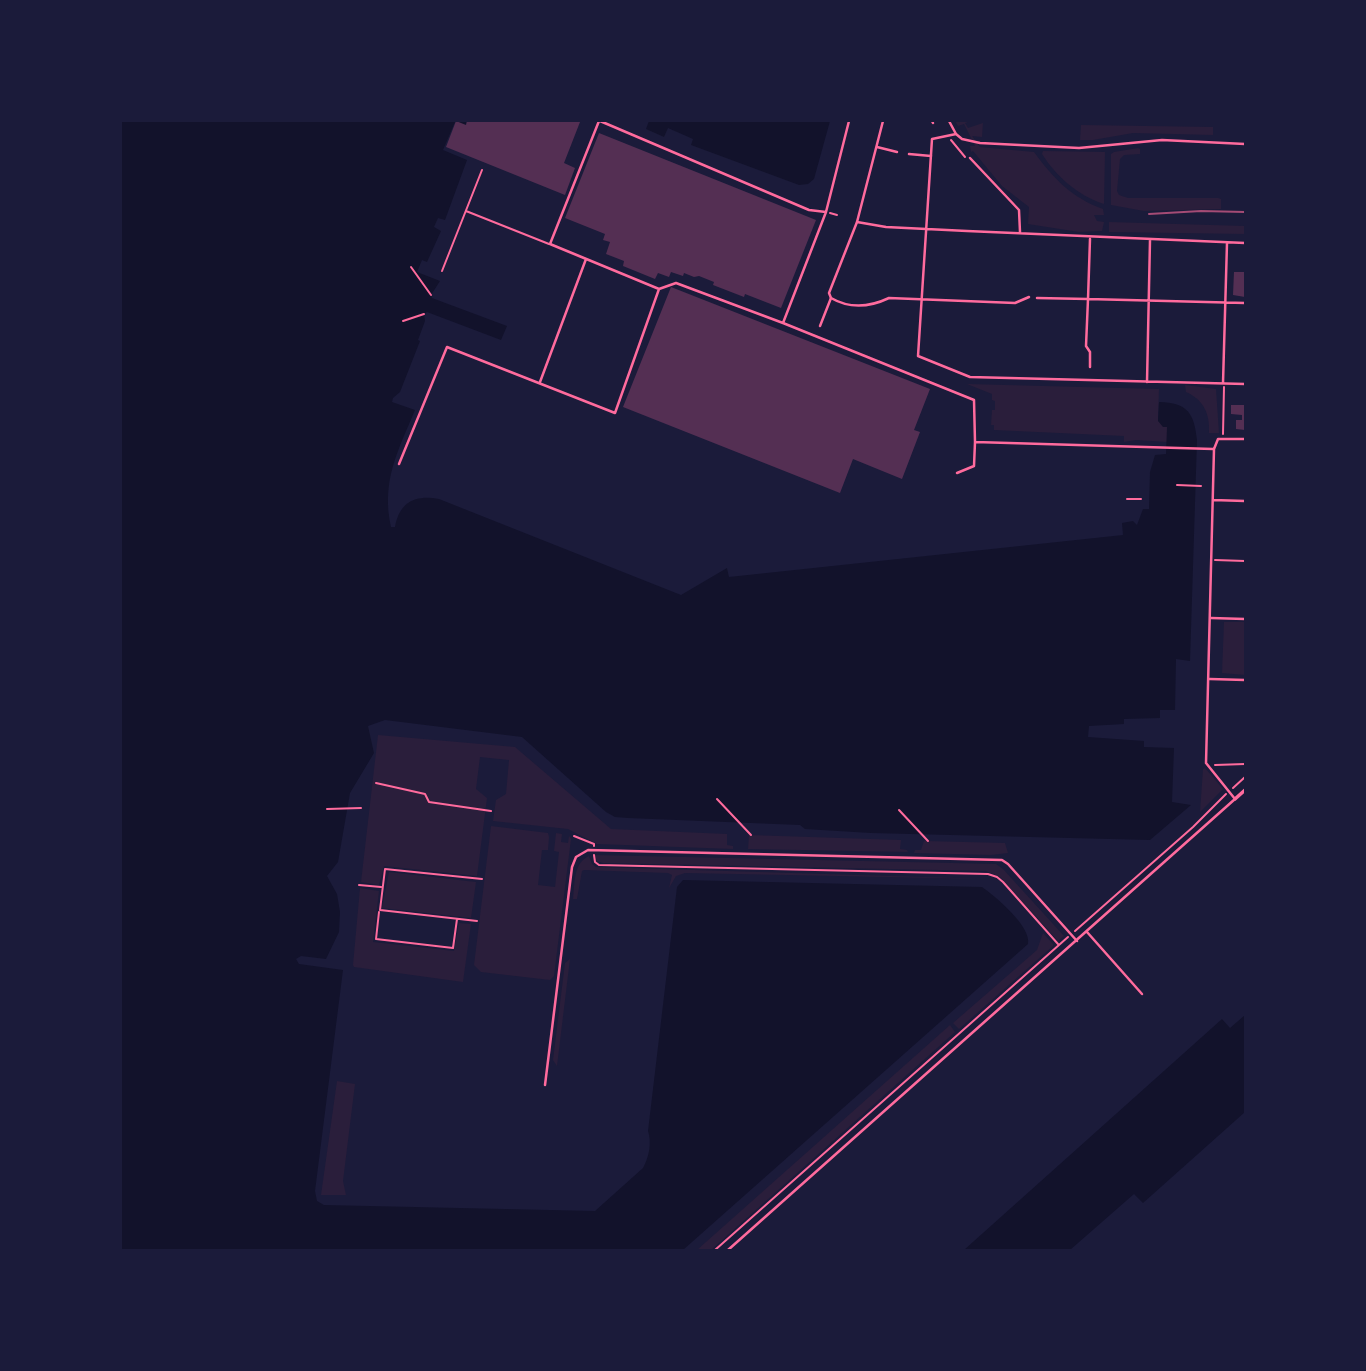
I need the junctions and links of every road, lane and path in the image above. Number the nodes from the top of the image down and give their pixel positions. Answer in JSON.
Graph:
{"nodes":[{"id":1,"x":599,"y":121,"type":"edge"},
{"id":2,"x":849,"y":121,"type":"edge"},
{"id":3,"x":883,"y":121,"type":"edge"},
{"id":4,"x":949,"y":121,"type":"edge"},
{"id":5,"x":956,"y":134,"type":"junction"},
{"id":6,"x":950,"y":136,"type":"junction"},
{"id":7,"x":1245,"y":144,"type":"edge"},
{"id":8,"x":877,"y":147,"type":"junction"},
{"id":9,"x":897,"y":152,"type":"dead end"},
{"id":10,"x":908,"y":154,"type":"dead end"},
{"id":11,"x":931,"y":156,"type":"junction"},
{"id":12,"x":970,"y":159,"type":"joint"},
{"id":13,"x":482,"y":170,"type":"dead end"},
{"id":14,"x":465,"y":211,"type":"junction"},
{"id":15,"x":826,"y":212,"type":"junction"},
{"id":16,"x":837,"y":215,"type":"dead end"},
{"id":17,"x":857,"y":222,"type":"junction"},
{"id":18,"x":926,"y":229,"type":"junction"},
{"id":19,"x":1020,"y":232,"type":"junction"},
{"id":20,"x":1090,"y":238,"type":"junction"},
{"id":21,"x":1150,"y":240,"type":"junction"},
{"id":22,"x":1227,"y":243,"type":"junction"},
{"id":23,"x":1245,"y":243,"type":"edge"},
{"id":24,"x":550,"y":244,"type":"junction"},
{"id":25,"x":586,"y":259,"type":"junction"},
{"id":26,"x":411,"y":267,"type":"dead end"},
{"id":27,"x":442,"y":271,"type":"dead end"},
{"id":28,"x":659,"y":289,"type":"junction"},
{"id":29,"x":431,"y":295,"type":"dead end"},
{"id":30,"x":1029,"y":297,"type":"dead end"},
{"id":31,"x":831,"y":298,"type":"junction"},
{"id":32,"x":1037,"y":298,"type":"dead end"},
{"id":33,"x":1088,"y":299,"type":"junction"},
{"id":34,"x":920,"y":300,"type":"junction"},
{"id":35,"x":1149,"y":301,"type":"junction"},
{"id":36,"x":1225,"y":302,"type":"junction"},
{"id":37,"x":1245,"y":303,"type":"edge"},
{"id":38,"x":424,"y":314,"type":"dead end"},
{"id":39,"x":402,"y":321,"type":"dead end"},
{"id":40,"x":783,"y":323,"type":"junction"},
{"id":41,"x":820,"y":326,"type":"dead end"},
{"id":42,"x":1090,"y":368,"type":"dead end"},
{"id":43,"x":540,"y":382,"type":"junction"},
{"id":44,"x":1147,"y":382,"type":"junction"},
{"id":45,"x":1224,"y":383,"type":"junction"},
{"id":46,"x":1245,"y":384,"type":"edge"},
{"id":47,"x":1223,"y":438,"type":"junction"},
{"id":48,"x":1245,"y":439,"type":"edge"},
{"id":49,"x":975,"y":442,"type":"junction"},
{"id":50,"x":1214,"y":449,"type":"junction"},
{"id":51,"x":399,"y":464,"type":"dead end"},
{"id":52,"x":957,"y":473,"type":"dead end"},
{"id":53,"x":1177,"y":485,"type":"dead end"},
{"id":54,"x":1201,"y":486,"type":"dead end"},
{"id":55,"x":1127,"y":499,"type":"dead end"},
{"id":56,"x":1141,"y":499,"type":"dead end"},
{"id":57,"x":1213,"y":500,"type":"junction"},
{"id":58,"x":1245,"y":501,"type":"edge"},
{"id":59,"x":1211,"y":560,"type":"junction"},
{"id":60,"x":1245,"y":561,"type":"edge"},
{"id":61,"x":1210,"y":618,"type":"junction"},
{"id":62,"x":1245,"y":619,"type":"edge"},
{"id":63,"x":1209,"y":679,"type":"junction"},
{"id":64,"x":1245,"y":680,"type":"edge"},
{"id":65,"x":1245,"y":764,"type":"edge"},
{"id":66,"x":1207,"y":765,"type":"junction"},
{"id":67,"x":1245,"y":777,"type":"edge"},
{"id":68,"x":376,"y":783,"type":"dead end"},
{"id":69,"x":1245,"y":790,"type":"edge"},
{"id":70,"x":1229,"y":791,"type":"junction"},
{"id":71,"x":717,"y":799,"type":"dead end"},
{"id":72,"x":1235,"y":799,"type":"junction"},
{"id":73,"x":361,"y":808,"type":"dead end"},
{"id":74,"x":327,"y":809,"type":"dead end"},
{"id":75,"x":899,"y":810,"type":"dead end"},
{"id":76,"x":491,"y":811,"type":"dead end"},
{"id":77,"x":751,"y":835,"type":"dead end"},
{"id":78,"x":574,"y":836,"type":"dead end"},
{"id":79,"x":928,"y":841,"type":"dead end"},
{"id":80,"x":594,"y":849,"type":"junction"},
{"id":81,"x":482,"y":879,"type":"dead end"},
{"id":82,"x":359,"y":884,"type":"dead end"},
{"id":83,"x":383,"y":887,"type":"junction"},
{"id":84,"x":380,"y":911,"type":"junction"},
{"id":85,"x":458,"y":918,"type":"junction"},
{"id":86,"x":477,"y":921,"type":"dead end"},
{"id":87,"x":1087,"y":932,"type":"junction"},
{"id":88,"x":1072,"y":934,"type":"junction"},
{"id":89,"x":1077,"y":941,"type":"junction"},
{"id":90,"x":1059,"y":945,"type":"junction"},
{"id":91,"x":1142,"y":994,"type":"dead end"},
{"id":92,"x":545,"y":1085,"type":"dead end"},
{"id":93,"x":715,"y":1250,"type":"edge"},
{"id":94,"x":728,"y":1250,"type":"edge"}],
"edges":[{"from":1,"to":15,"type":"street"},
{"from":1,"to":24,"type":"street"},
{"from":2,"to":15,"type":"street"},
{"from":3,"to":8,"type":"street"},
{"from":4,"to":5,"type":"street"},
{"from":5,"to":6,"type":"street"},
{"from":5,"to":7,"type":"street"},
{"from":6,"to":11,"type":"street"},
{"from":6,"to":12,"type":"path"},
{"from":8,"to":9,"type":"street"},
{"from":8,"to":17,"type":"street"},
{"from":10,"to":11,"type":"street"},
{"from":11,"to":18,"type":"street"},
{"from":12,"to":19,"type":"street"},
{"from":13,"to":14,"type":"lane"},
{"from":14,"to":24,"type":"lane"},
{"from":14,"to":27,"type":"lane"},
{"from":15,"to":16,"type":"path"},
{"from":15,"to":40,"type":"street"},
{"from":17,"to":18,"type":"street"},
{"from":17,"to":31,"type":"street"},
{"from":18,"to":19,"type":"street"},
{"from":18,"to":34,"type":"street"},
{"from":19,"to":20,"type":"street"},
{"from":20,"to":21,"type":"street"},
{"from":20,"to":33,"type":"street"},
{"from":21,"to":22,"type":"street"},
{"from":21,"to":35,"type":"street"},
{"from":22,"to":23,"type":"street"},
{"from":22,"to":36,"type":"street"},
{"from":24,"to":25,"type":"street"},
{"from":25,"to":28,"type":"street"},
{"from":25,"to":43,"type":"street"},
{"from":26,"to":29,"type":"path"},
{"from":28,"to":40,"type":"street"},
{"from":28,"to":43,"type":"street"},
{"from":30,"to":34,"type":"street"},
{"from":31,"to":34,"type":"street"},
{"from":31,"to":41,"type":"street"},
{"from":32,"to":33,"type":"street"},
{"from":33,"to":35,"type":"street"},
{"from":33,"to":42,"type":"street"},
{"from":34,"to":44,"type":"street"},
{"from":35,"to":36,"type":"street"},
{"from":35,"to":44,"type":"street"},
{"from":36,"to":37,"type":"street"},
{"from":36,"to":45,"type":"street"},
{"from":38,"to":39,"type":"path"},
{"from":40,"to":49,"type":"street"},
{"from":43,"to":51,"type":"street"},
{"from":44,"to":45,"type":"street"},
{"from":45,"to":46,"type":"street"},
{"from":45,"to":47,"type":"path"},
{"from":47,"to":48,"type":"street"},
{"from":47,"to":50,"type":"street"},
{"from":49,"to":50,"type":"street"},
{"from":49,"to":52,"type":"street"},
{"from":50,"to":57,"type":"street"},
{"from":53,"to":54,"type":"path"},
{"from":55,"to":56,"type":"path"},
{"from":57,"to":58,"type":"street"},
{"from":57,"to":59,"type":"street"},
{"from":59,"to":60,"type":"path"},
{"from":59,"to":61,"type":"street"},
{"from":61,"to":62,"type":"street"},
{"from":61,"to":63,"type":"street"},
{"from":63,"to":64,"type":"street"},
{"from":63,"to":66,"type":"street"},
{"from":65,"to":66,"type":"path"},
{"from":66,"to":70,"type":"street"},
{"from":67,"to":70,"type":"path"},
{"from":68,"to":76,"type":"path"},
{"from":69,"to":72,"type":"street"},
{"from":70,"to":72,"type":"street"},
{"from":70,"to":88,"type":"path"},
{"from":71,"to":77,"type":"path"},
{"from":72,"to":87,"type":"street"},
{"from":73,"to":74,"type":"path"},
{"from":75,"to":79,"type":"path"},
{"from":78,"to":80,"type":"path"},
{"from":80,"to":88,"type":"street"},
{"from":80,"to":90,"type":"path"},
{"from":80,"to":92,"type":"street"},
{"from":81,"to":83,"type":"path"},
{"from":82,"to":83,"type":"path"},
{"from":83,"to":84,"type":"path"},
{"from":84,"to":85,"type":"path"},
{"from":84,"to":85,"type":"path"},
{"from":85,"to":86,"type":"path"},
{"from":87,"to":89,"type":"street"},
{"from":87,"to":91,"type":"street"},
{"from":88,"to":89,"type":"street"},
{"from":88,"to":90,"type":"path"},
{"from":89,"to":94,"type":"street"},
{"from":90,"to":93,"type":"path"}]}
